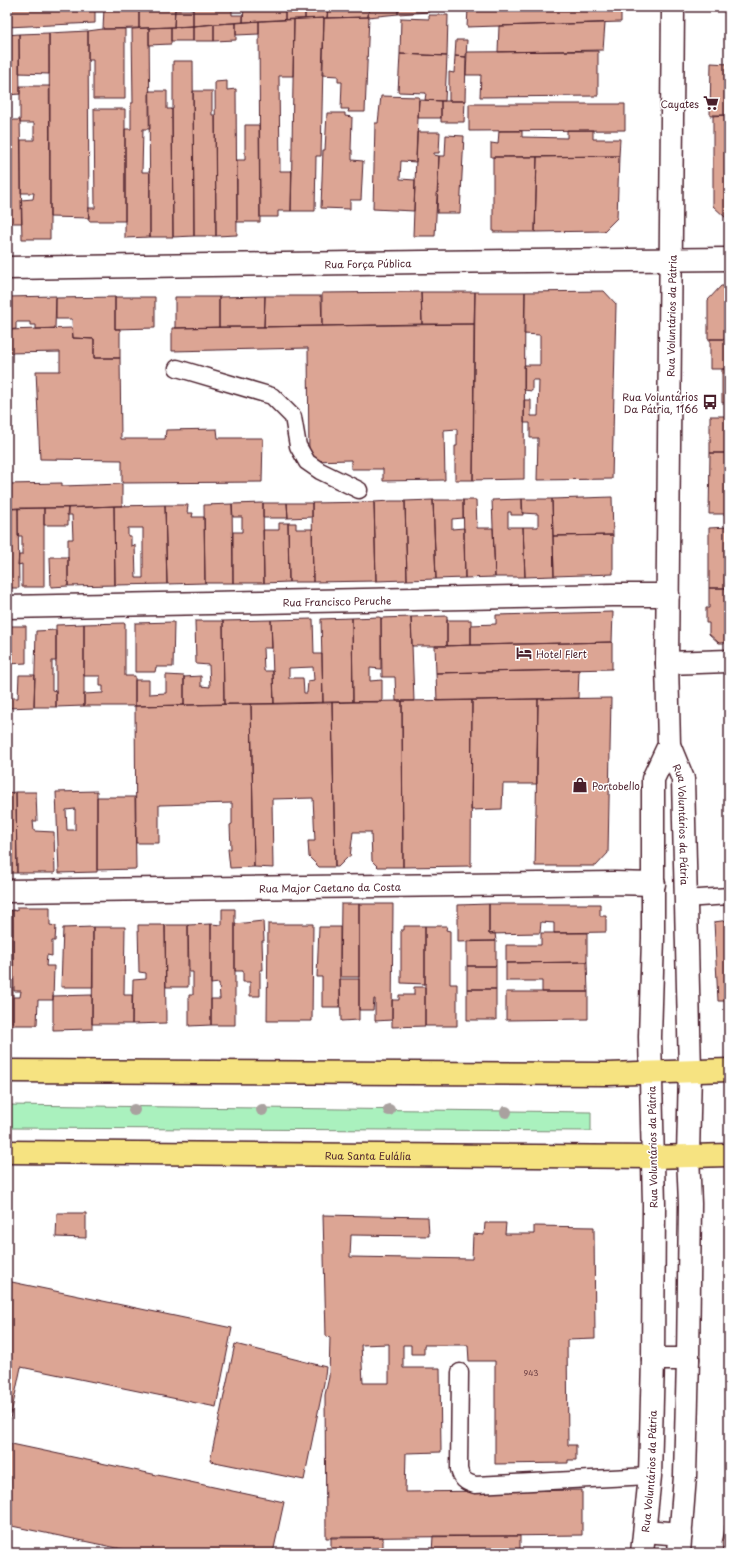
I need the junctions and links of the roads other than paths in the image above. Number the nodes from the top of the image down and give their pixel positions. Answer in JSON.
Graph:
{"nodes":[{"id":1,"x":673,"y":7,"type":"edge"},
{"id":2,"x":729,"y":259,"type":"edge"},
{"id":3,"x":671,"y":261,"type":"junction"},
{"id":4,"x":7,"y":268,"type":"edge"},
{"id":5,"x":177,"y":368,"type":"dead end"},
{"id":6,"x":359,"y":490,"type":"dead end"},
{"id":7,"x":668,"y":595,"type":"junction"},
{"id":8,"x":7,"y":607,"type":"edge"},
{"id":9,"x":729,"y":661,"type":"edge"},
{"id":10,"x":667,"y":663,"type":"junction"},
{"id":11,"x":669,"y":745,"type":"junction"},
{"id":12,"x":654,"y":884,"type":"junction"},
{"id":13,"x":7,"y":891,"type":"edge"},
{"id":14,"x":729,"y":896,"type":"edge"},
{"id":15,"x":685,"y":899,"type":"junction"},
{"id":16,"x":729,"y":1070,"type":"edge"},
{"id":17,"x":7,"y":1071,"type":"edge"},
{"id":18,"x":690,"y":1071,"type":"junction"},
{"id":19,"x":651,"y":1073,"type":"junction"},
{"id":20,"x":7,"y":1152,"type":"edge"},
{"id":21,"x":688,"y":1155,"type":"junction"},
{"id":22,"x":729,"y":1155,"type":"edge"},
{"id":23,"x":652,"y":1157,"type":"junction"},
{"id":24,"x":653,"y":1359,"type":"junction"},
{"id":25,"x":688,"y":1359,"type":"junction"},
{"id":26,"x":460,"y":1372,"type":"dead end"},
{"id":27,"x":650,"y":1476,"type":"junction"},
{"id":28,"x":645,"y":1531,"type":"junction"},
{"id":29,"x":680,"y":1544,"type":"edge"},
{"id":30,"x":642,"y":1553,"type":"edge"}],
"edges":[{"from":1,"to":3,"type":"main road","name":"Rua Voluntários da Pátria"},
{"from":2,"to":3,"type":"main road","name":"Rua Força Pública"},
{"from":3,"to":4,"type":"main road","name":"Rua Força Pública"},
{"from":3,"to":7,"type":"main road","name":"Rua Voluntários da Pátria"},
{"from":5,"to":6,"type":"lane"},
{"from":7,"to":8,"type":"main road","name":"Rua Francisco Peruche"},
{"from":7,"to":10,"type":"main road","name":"Rua Voluntários da Pátria"},
{"from":9,"to":10,"type":"main road"},
{"from":10,"to":11,"type":"main road","name":"Rua Voluntários da Pátria"},
{"from":11,"to":12,"type":"main road","name":"Rua Voluntários da Pátria"},
{"from":11,"to":15,"type":"main road","name":"Rua Voluntários da Pátria"},
{"from":12,"to":13,"type":"main road","name":"Rua Major Caetano da Costa"},
{"from":12,"to":19,"type":"main road","name":"Rua Voluntários da Pátria"},
{"from":14,"to":15,"type":"lane"},
{"from":15,"to":18,"type":"main road","name":"Rua Voluntários da Pátria"},
{"from":16,"to":18,"type":"main road"},
{"from":17,"to":19,"type":"main road"},
{"from":18,"to":19,"type":"main road"},
{"from":18,"to":21,"type":"main road","name":"Rua Voluntários da Pátria"},
{"from":19,"to":23,"type":"main road","name":"Rua Voluntários da Pátria"},
{"from":20,"to":23,"type":"main road","name":"Rua Santa Eulália"},
{"from":21,"to":22,"type":"main road","name":"Rua Santa Eulália"},
{"from":21,"to":23,"type":"main road","name":"Rua Santa Eulália"},
{"from":21,"to":25,"type":"main road","name":"Rua Voluntários da Pátria"},
{"from":23,"to":24,"type":"main road","name":"Rua Voluntários da Pátria"},
{"from":24,"to":25,"type":"main road"},
{"from":24,"to":27,"type":"main road","name":"Rua Voluntários da Pátria"},
{"from":25,"to":29,"type":"main road","name":"Rua Voluntários da Pátria"},
{"from":26,"to":27,"type":"lane"},
{"from":27,"to":28,"type":"main road","name":"Rua Voluntários da Pátria"},
{"from":28,"to":29,"type":"main road"},
{"from":28,"to":30,"type":"main road","name":"Rua Voluntários da Pátria"}]}
